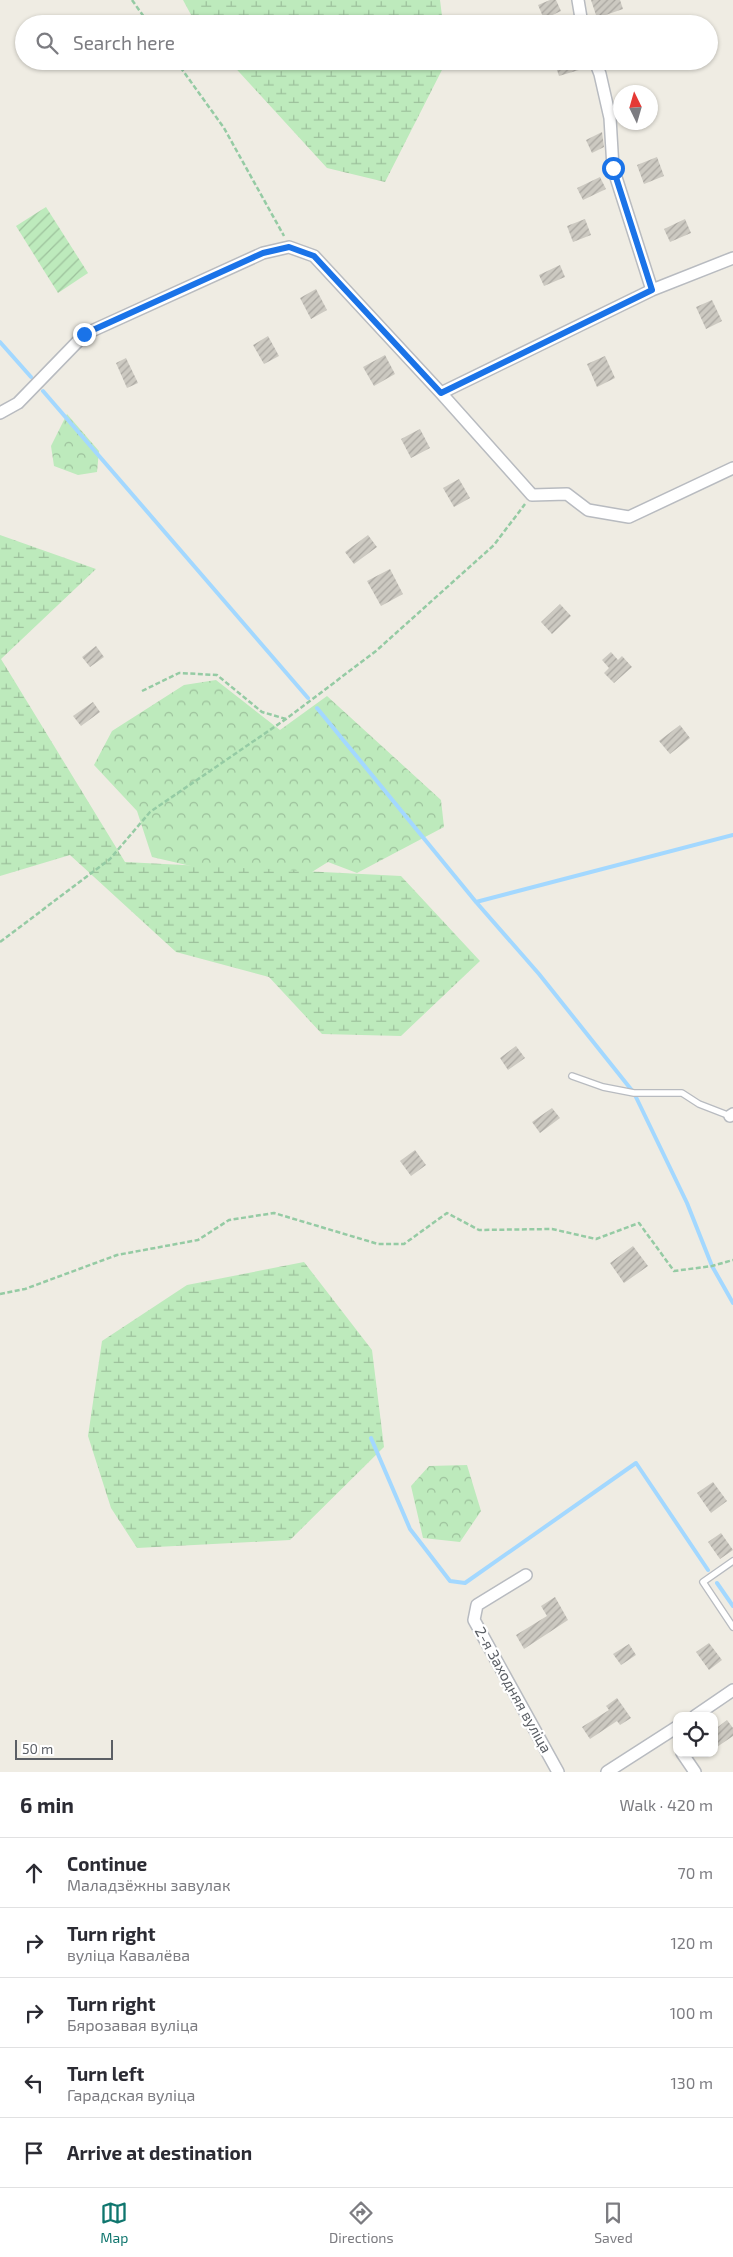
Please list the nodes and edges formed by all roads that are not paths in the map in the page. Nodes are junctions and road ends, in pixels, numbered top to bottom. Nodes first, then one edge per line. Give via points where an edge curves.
1 (578, 0) edge
2 (580, 15) edge
3 (597, 70) edge
4 (733, 258) edge
5 (652, 290) junction
6 (441, 393) junction
7 (0, 413) edge
8 (733, 468) edge
9 (572, 1076) dead end
10 (731, 1115) edge
11 (733, 1561) edge
12 (526, 1575) dead end
13 (733, 1627) edge
14 (733, 1690) edge
15 (700, 1712) edge
16 (673, 1730) edge
17 (685, 1757) edge
18 (558, 1772) edge
19 (607, 1772) edge
20 (695, 1772) edge

1 - 2 street
3 - 5 street via 610,118 613,168
4 - 5 street
5 - 6 street
6 - 7 street via 314,256 289,247 263,253 84,334 18,403
6 - 8 street via 532,495 567,494 588,510 629,517
9 - 10 lane via 634,1093 682,1093 699,1104
11 - 13 lane via 703,1582
12 - 18 street, 2-я Заходняя вуліца via 477,1605 474,1620
14 - 15 street
16 - 19 street
17 - 20 street

